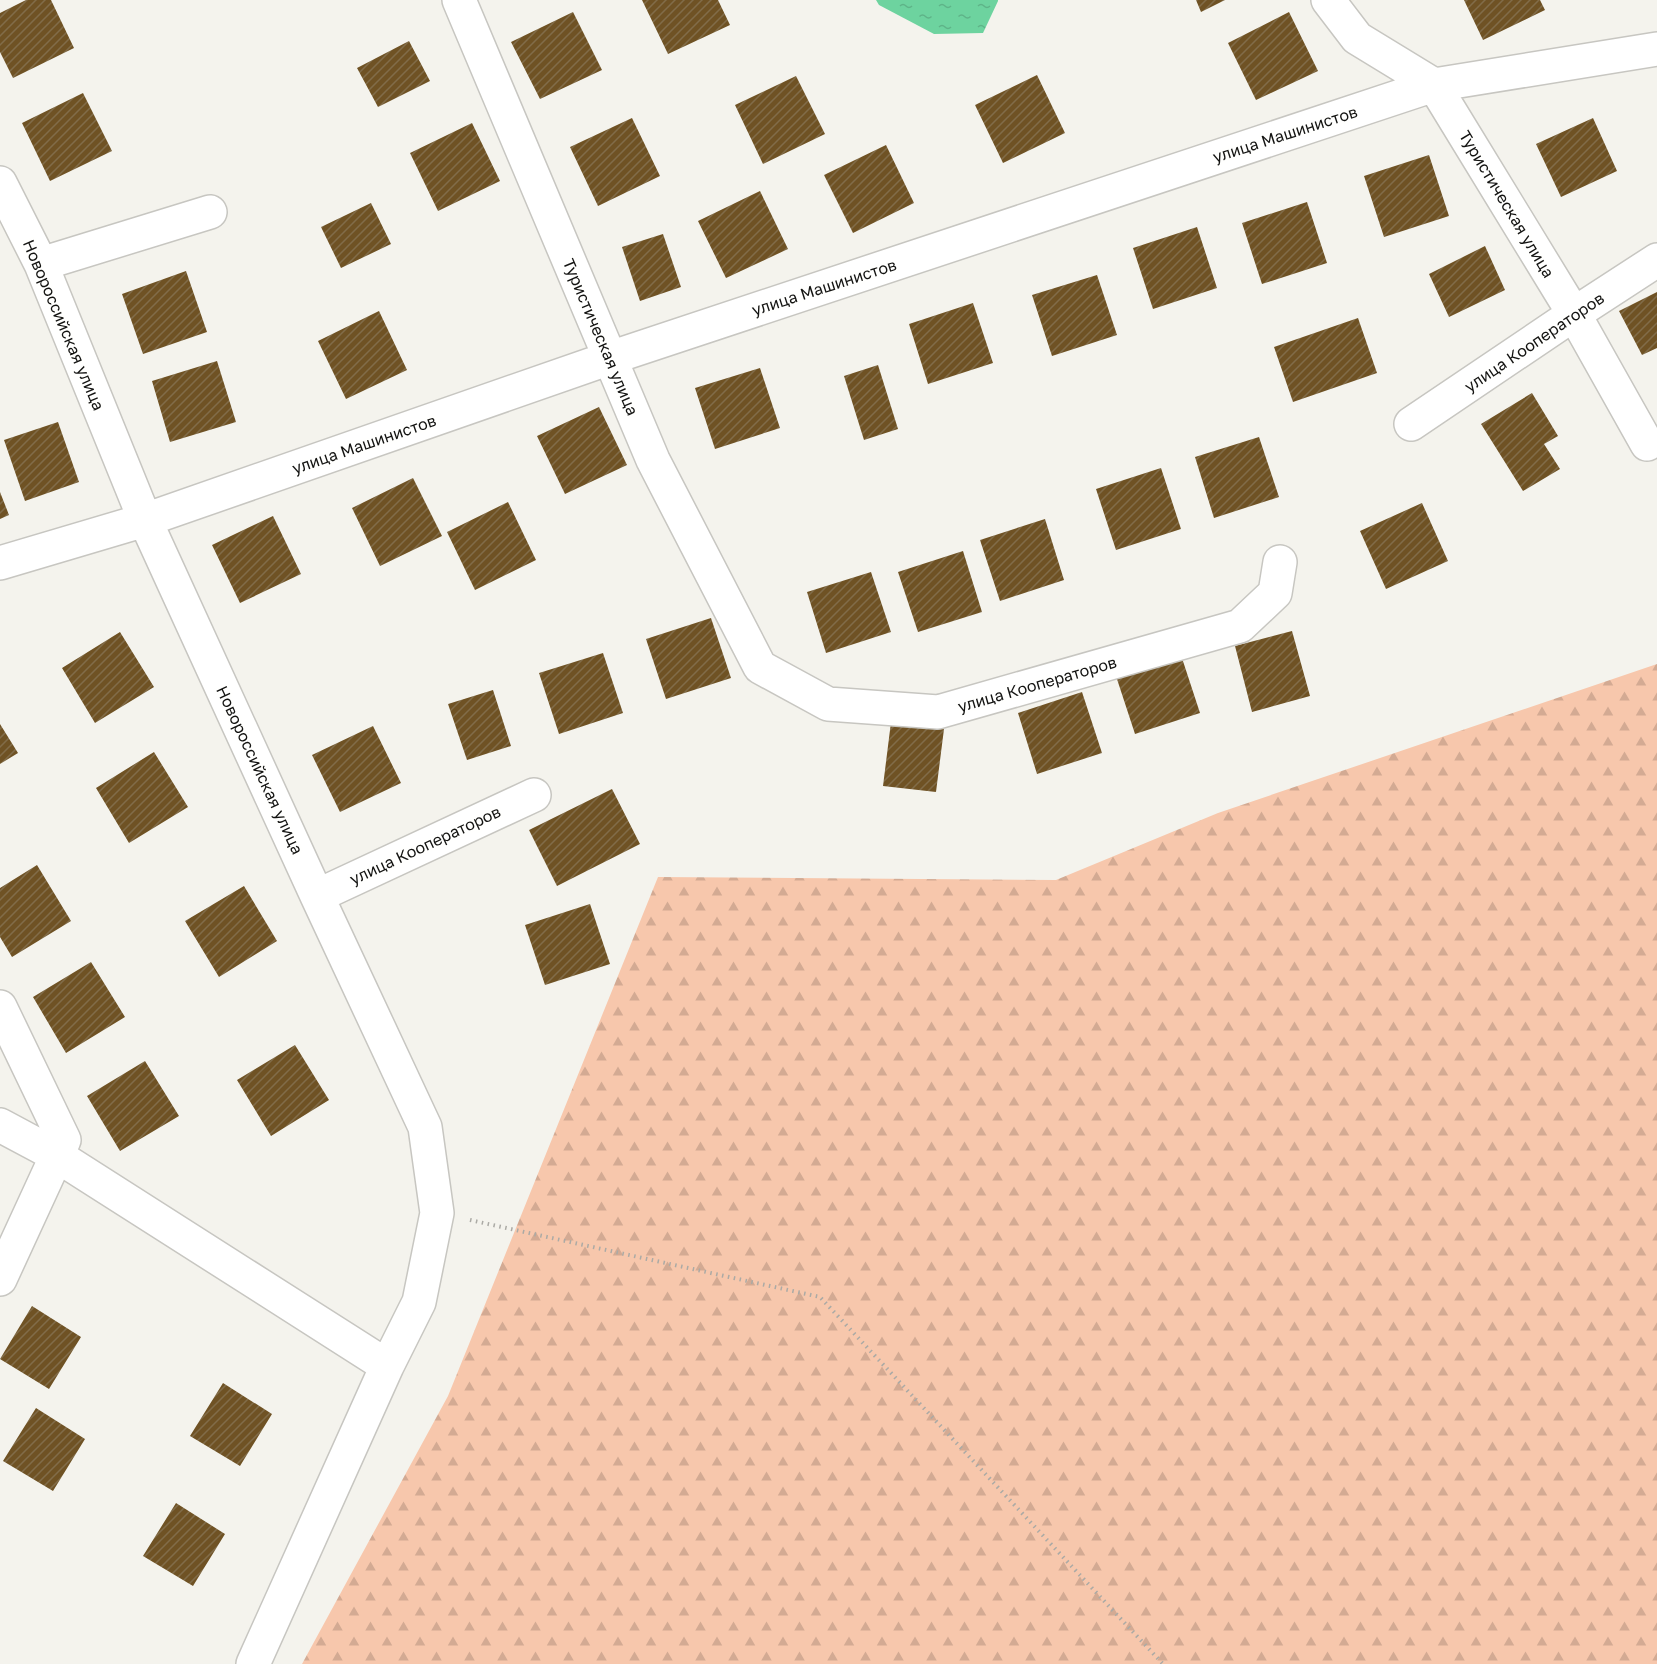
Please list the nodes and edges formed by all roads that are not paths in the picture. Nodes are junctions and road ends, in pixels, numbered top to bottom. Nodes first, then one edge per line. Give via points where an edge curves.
1 (459, 0) edge
2 (1328, 0) edge
3 (1657, 49) edge
4 (1434, 85) junction
5 (0, 183) edge
6 (210, 212) dead end
7 (1657, 260) edge
8 (41, 264) junction
9 (1574, 314) junction
10 (610, 358) junction
11 (1411, 424) dead end
12 (1647, 444) dead end
13 (145, 520) junction
14 (1280, 562) dead end
15 (0, 563) edge
16 (760, 667) joint
17 (534, 795) dead end
18 (317, 896) junction
19 (0, 1007) edge
20 (0, 1125) edge
21 (56, 1155) junction
22 (0, 1279) edge
23 (387, 1366) junction
24 (253, 1664) edge

1 - 10 street, Туристическая улица
2 - 4 street, Туристическая улица via 1357,38
3 - 4 street, улица Машинистов
4 - 9 street, Туристическая улица
4 - 10 street, улица Машинистов
5 - 8 street, Новороссийская улица
6 - 8 street
7 - 9 street, улица Кооператоров
8 - 13 street, Новороссийская улица
9 - 11 street, улица Кооператоров
9 - 12 street, Туристическая улица
10 - 13 street, улица Машинистов
10 - 16 street, Туристическая улица via 653,460
13 - 15 street, улица Машинистов
13 - 18 street, Новороссийская улица
14 - 16 street, улица Кооператоров via 1275,593 1240,626 938,712 828,704
17 - 18 street, улица Кооператоров
18 - 23 street, Новороссийская улица via 425,1127 437,1213 419,1302
19 - 21 street via 64,1140
20 - 21 street
21 - 22 street
21 - 23 street
23 - 24 street, Новороссийская улица

